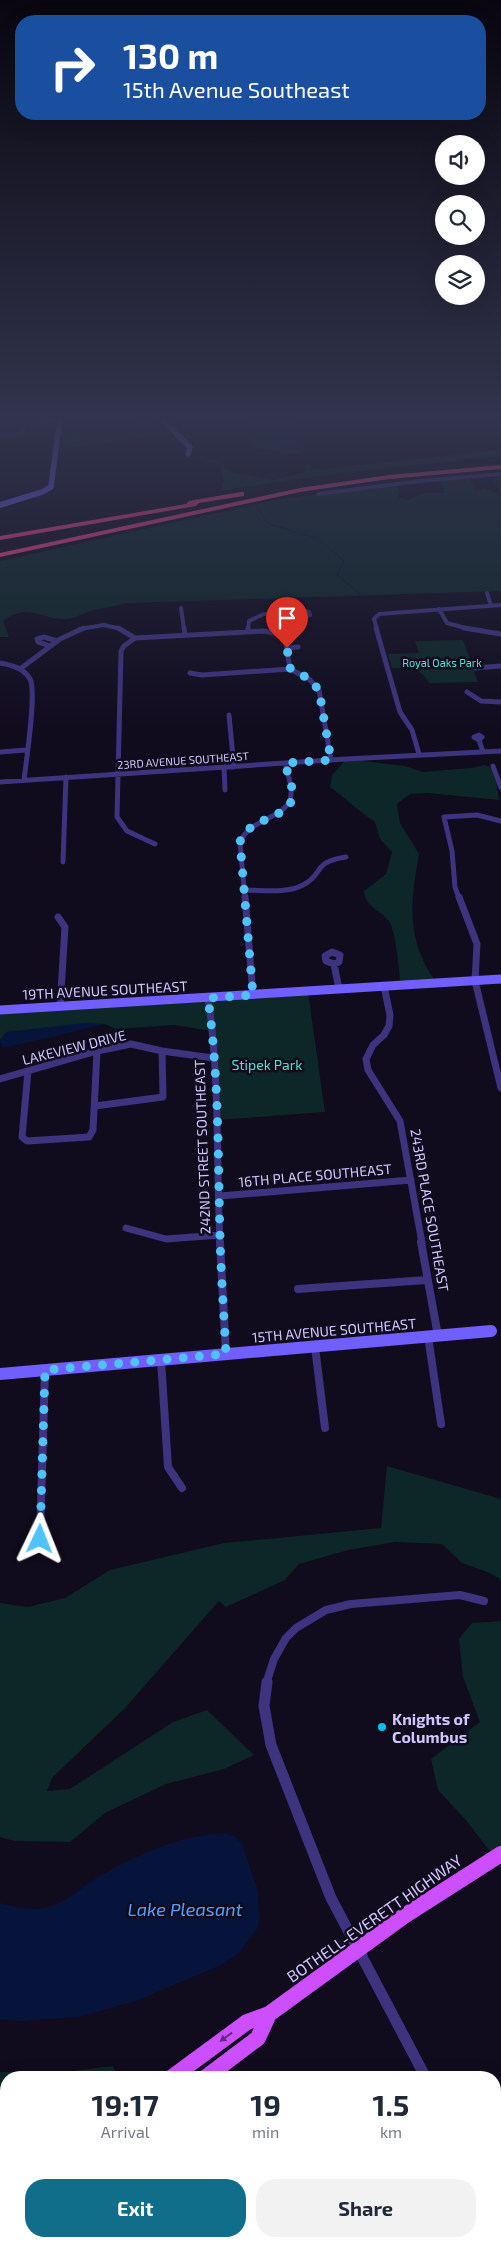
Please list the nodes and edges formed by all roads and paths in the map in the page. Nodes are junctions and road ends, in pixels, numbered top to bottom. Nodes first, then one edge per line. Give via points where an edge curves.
1 (80, 523) edge
2 (146, 523) edge
3 (0, 537) edge
4 (0, 554) edge
5 (486, 594) dead end
6 (501, 605) edge
7 (491, 606) junction
8 (181, 608) dead end
9 (440, 609) junction
10 (293, 614) dead end
11 (248, 631) junction
12 (185, 634) junction
13 (501, 634) edge
14 (135, 638) junction
15 (57, 641) junction
16 (50, 646) junction
17 (298, 647) dead end
18 (287, 648) junction
19 (0, 663) edge
20 (501, 666) edge
21 (290, 668) junction
22 (475, 668) dead end
23 (20, 669) junction
24 (190, 673) dead end
25 (467, 692) dead end
26 (501, 702) edge
27 (229, 715) dead end
28 (479, 740) dead end
29 (26, 750) junction
30 (501, 751) edge
31 (0, 752) edge
32 (483, 752) junction
33 (419, 754) junction
34 (331, 760) junction
35 (285, 763) junction
36 (234, 766) junction
37 (493, 766) dead end
38 (224, 767) junction
39 (118, 775) junction
40 (66, 777) junction
41 (24, 780) junction
42 (0, 782) edge
43 (501, 788) edge
44 (225, 790) dead end
45 (501, 820) edge
46 (155, 844) dead end
47 (346, 857) dead end
48 (63, 862) dead end
49 (245, 890) junction
50 (58, 917) dead end
51 (334, 964) dead end
52 (501, 980) edge
53 (475, 981) junction
54 (384, 986) junction
55 (339, 989) junction
56 (253, 995) junction
57 (208, 998) junction
58 (60, 1006) junction
59 (0, 1010) edge
60 (98, 1051) junction
61 (162, 1051) junction
62 (213, 1058) junction
63 (28, 1071) junction
64 (0, 1079) edge
65 (501, 1088) edge
66 (95, 1106) junction
67 (411, 1180) junction
68 (220, 1196) junction
69 (126, 1228) dead end
70 (220, 1235) junction
71 (427, 1280) junction
72 (298, 1289) dead end
73 (496, 1330) edge
74 (433, 1336) junction
75 (315, 1346) junction
76 (226, 1354) junction
77 (161, 1360) junction
78 (45, 1370) junction
79 (0, 1374) edge
80 (441, 1424) dead end
81 (325, 1428) dead end
82 (182, 1488) dead end
83 (40, 1539) dead end
84 (484, 1601) dead end
85 (501, 1854) edge
86 (357, 1950) junction
87 (269, 2014) junction
88 (180, 2071) edge
89 (214, 2071) edge
90 (422, 2071) edge

1 - 3 highway
2 - 4 highway
5 - 7 street
6 - 7 street
7 - 9 street
8 - 12 street
9 - 13 street via 447,622 480,632
9 - 33 street via 383,613 376,616 373,623 400,712 412,730
10 - 11 street via 255,616 249,621
11 - 12 street
11 - 18 street via 264,630 278,634 285,639
12 - 14 street
14 - 15 street via 119,627 100,625 79,628
14 - 39 street via 121,651
15 - 16 street
15 - 16 street via 44,637 37,639
16 - 23 street
17 - 18 street
18 - 21 street
19 - 23 street
20 - 22 street
21 - 24 street via 202,675
21 - 34 street via 309,679 319,690
23 - 29 street via 30,677 33,686
25 - 26 street via 480,701
27 - 36 street
28 - 32 street
29 - 31 street
29 - 41 street
30 - 32 street, 23RD AVENUE SOUTHEAST
32 - 33 street, 23RD AVENUE SOUTHEAST
33 - 34 street, 23RD AVENUE SOUTHEAST
34 - 35 street, 23RD AVENUE SOUTHEAST
35 - 36 street, 23RD AVENUE SOUTHEAST
35 - 49 street via 293,796 290,803 285,809 252,826 240,842
36 - 38 street, 23RD AVENUE SOUTHEAST
37 - 43 street
38 - 39 street, 23RD AVENUE SOUTHEAST
38 - 44 street
39 - 40 street, 23RD AVENUE SOUTHEAST
39 - 46 street via 118,823
40 - 41 street, 23RD AVENUE SOUTHEAST
40 - 48 street
41 - 42 street, 23RD AVENUE SOUTHEAST
45 - 53 street via 477,815 444,816 452,851 454,887 477,944
47 - 49 street via 318,865 304,885
49 - 56 street
50 - 58 street via 66,928
51 - 55 street
52 - 53 street, 19TH AVENUE SOUTHEAST
53 - 54 street, 19TH AVENUE SOUTHEAST
53 - 65 street
54 - 55 street, 19TH AVENUE SOUTHEAST
54 - 67 street, 243RD PLACE SOUTHEAST via 389,1026 366,1059 374,1082 400,1121
55 - 56 street, 19TH AVENUE SOUTHEAST
56 - 57 street, 19TH AVENUE SOUTHEAST
57 - 58 street, 19TH AVENUE SOUTHEAST
57 - 62 street, 242ND STREET SOUTHEAST
58 - 59 street, 19TH AVENUE SOUTHEAST
60 - 61 street, LAKEVIEW DRIVE via 131,1044
60 - 63 street, LAKEVIEW DRIVE
60 - 66 street
61 - 62 street, LAKEVIEW DRIVE
61 - 66 street via 163,1097
62 - 68 street, 242ND STREET SOUTHEAST
63 - 64 street, LAKEVIEW DRIVE
63 - 66 street via 22,1137 27,1141 89,1137 94,1130
67 - 68 street, 16TH PLACE SOUTHEAST
67 - 71 street, 243RD PLACE SOUTHEAST
68 - 70 street, 242ND STREET SOUTHEAST
69 - 70 street via 166,1239
70 - 76 street, 242ND STREET SOUTHEAST
71 - 72 street
71 - 74 street, 243RD PLACE SOUTHEAST
73 - 74 street, 15TH AVENUE SOUTHEAST
74 - 75 street, 15TH AVENUE SOUTHEAST
74 - 80 street, 243RD PLACE SOUTHEAST
75 - 76 street, 15TH AVENUE SOUTHEAST
75 - 81 street
76 - 77 street, 15TH AVENUE SOUTHEAST
77 - 78 street, 15TH AVENUE SOUTHEAST
77 - 82 street via 168,1467
78 - 79 street, 15TH AVENUE SOUTHEAST
78 - 83 street
84 - 86 street via 460,1595 339,1606 313,1616 296,1628 274,1659 267,1679 264,1706 271,1745 331,1898
85 - 86 main road, BOTHELL-EVERETT HIGHWAY
86 - 87 main road, BOTHELL-EVERETT HIGHWAY
86 - 90 street
87 -> 88 main road, BOTHELL-EVERETT HIGHWAY via 247,2022
87 - 89 main road, BOTHELL-EVERETT HIGHWAY via 258,2038

